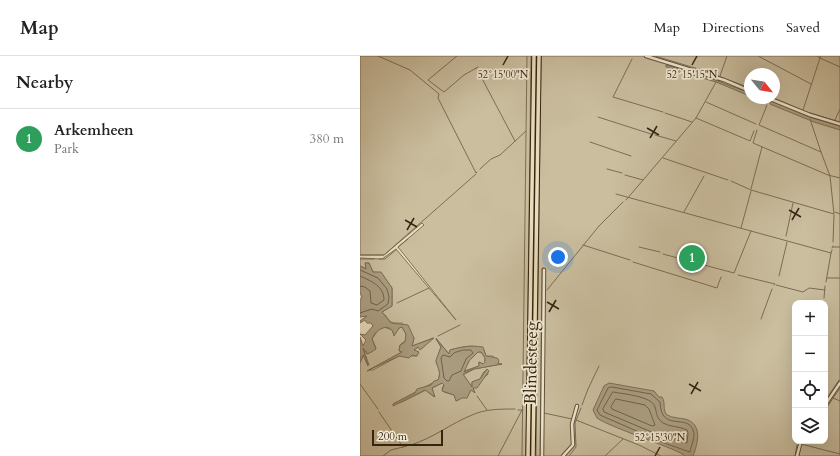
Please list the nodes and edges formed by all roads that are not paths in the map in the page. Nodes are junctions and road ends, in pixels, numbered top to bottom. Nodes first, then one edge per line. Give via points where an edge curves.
1 (534, 56) edge
2 (539, 56) edge
3 (646, 56) edge
4 (744, 88) edge
5 (780, 103) edge
6 (840, 124) edge
7 (544, 270) dead end
8 (840, 383) edge
9 (828, 401) edge
10 (577, 406) dead end
11 (800, 444) edge
12 (528, 456) edge
13 (533, 456) edge
14 (542, 456) edge
15 (563, 456) edge
16 (797, 456) edge

1 - 12 highway
2 - 13 highway
3 - 4 street
5 - 6 street
7 - 14 street, Blindesteeg
8 - 9 street
10 - 15 street via 572,424 573,445
11 - 16 street

